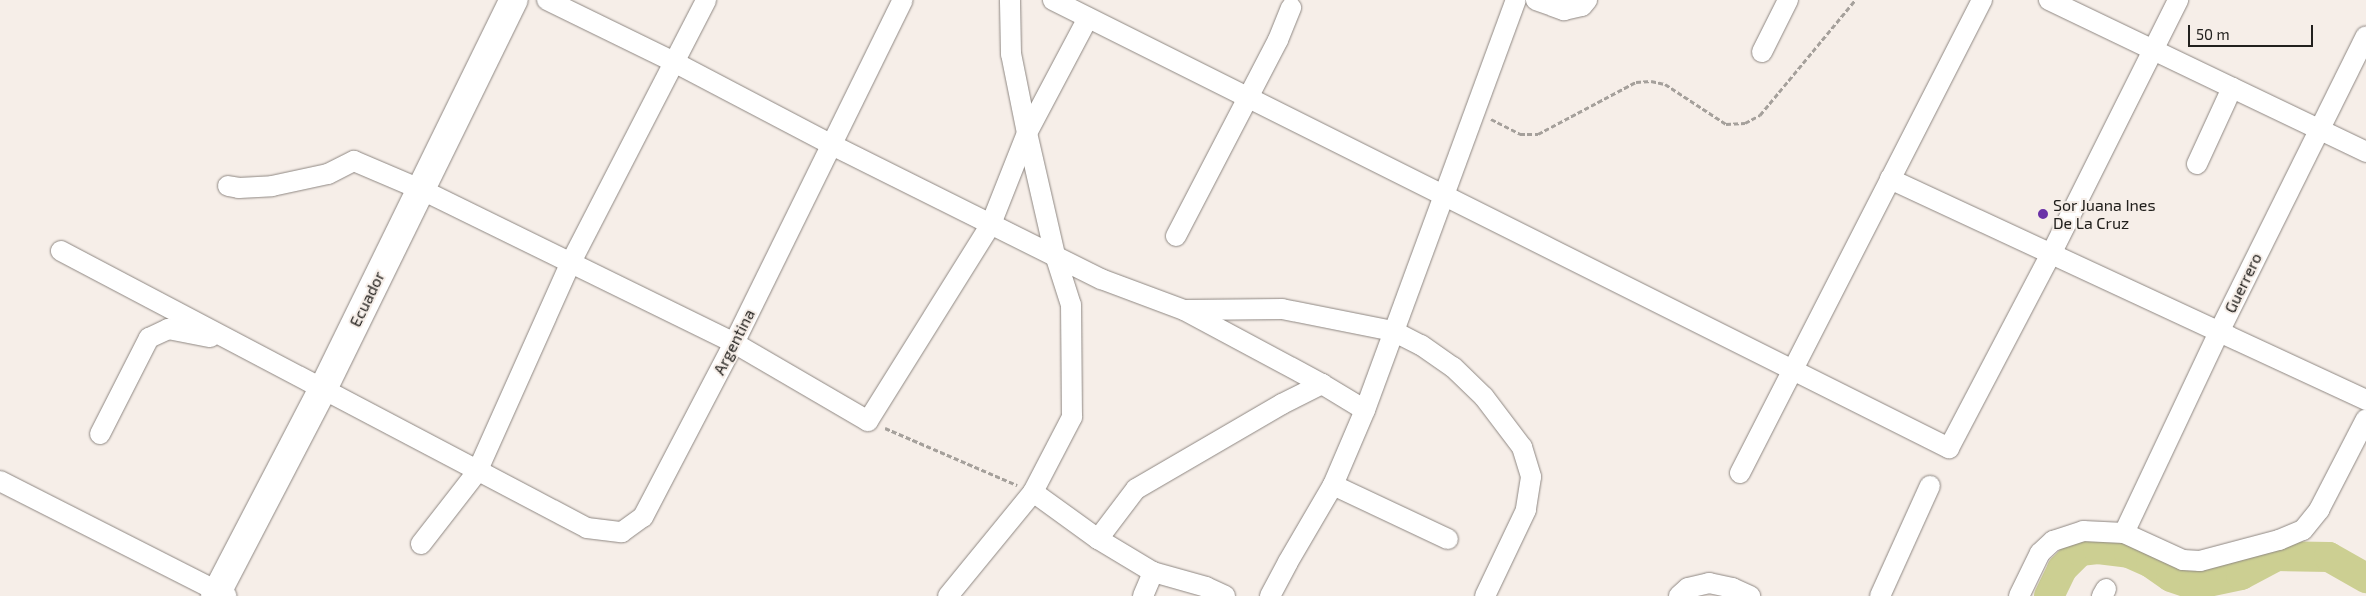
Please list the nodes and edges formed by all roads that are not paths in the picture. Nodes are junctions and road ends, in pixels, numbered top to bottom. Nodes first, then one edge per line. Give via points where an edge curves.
1 (514, 0) edge
2 (547, 0) edge
3 (706, 0) edge
4 (903, 0) edge
5 (1010, 0) edge
6 (1053, 0) edge
7 (1516, 0) edge
8 (1536, 0) edge
9 (1587, 0) edge
10 (1788, 0) edge
11 (1982, 0) edge
12 (2050, 0) edge
13 (2178, 0) edge
14 (1291, 7) dead end
15 (1088, 18) junction
16 (2366, 36) edge
17 (2152, 49) junction
18 (1762, 52) dead end
19 (674, 62) junction
20 (2232, 88) junction
21 (1247, 97) junction
22 (2319, 130) junction
23 (1027, 133) junction
24 (832, 144) junction
25 (2366, 152) edge
26 (2197, 164) dead end
27 (1890, 179) junction
28 (228, 186) dead end
29 (422, 190) junction
30 (1444, 197) junction
31 (991, 224) junction
32 (1176, 236) dead end
33 (61, 251) dead end
34 (2051, 254) junction
35 (1054, 255) junction
36 (570, 264) junction
37 (1184, 310) junction
38 (1393, 331) junction
39 (2219, 332) junction
40 (230, 341) junction
41 (734, 343) junction
42 (1792, 371) junction
43 (1322, 384) junction
44 (324, 387) junction
45 (2366, 400) edge
46 (1365, 410) junction
47 (2366, 419) edge
48 (100, 434) dead end
49 (477, 472) junction
50 (1740, 472) dead end
51 (0, 481) edge
52 (1333, 485) junction
53 (1930, 486) dead end
54 (1033, 492) junction
55 (2124, 532) junction
56 (1448, 539) dead end
57 (1098, 540) junction
58 (421, 544) dead end
59 (1153, 572) junction
60 (220, 594) edge
61 (948, 596) edge
62 (1143, 596) edge
63 (1225, 596) edge
64 (1270, 596) edge
65 (1485, 596) edge
66 (1679, 596) edge
67 (1750, 596) edge
68 (1880, 596) edge
69 (2019, 596) edge

1 - 29 street, Ecuador
2 - 19 street
3 - 19 street
4 - 24 street, Argentina
5 - 23 street via 1011,54
6 - 15 street
7 - 30 street
8 - 9 street via 1564,10 1582,6
10 - 18 street
11 - 27 street
12 - 17 street
13 - 17 street
14 - 21 street via 1278,40
15 - 21 street
15 - 23 street
16 - 22 street, Guerrero
17 - 20 street
17 - 34 street
19 - 24 street
19 - 36 street
20 - 22 street
20 - 26 street
21 - 30 street
21 - 32 street
22 - 25 street
22 - 39 street, Guerrero
23 - 31 street
23 - 35 street
24 - 31 street
24 - 41 street, Argentina
27 - 34 street
27 - 42 street
28 - 29 street via 272,186 328,174 354,161
29 - 36 street
29 - 44 street, Ecuador
30 - 38 street
30 - 42 street
31 - 35 street
31 - 41 street via 868,421
33 - 40 street
34 - 39 street
34 - 42 street via 1949,448
35 - 37 street via 1101,279
35 - 54 street via 1072,305 1072,417
36 - 41 street
36 - 49 street
37 - 38 street via 1282,309
37 - 43 street
38 - 46 street
38 - 65 street via 1453,367 1484,397 1522,447 1531,477 1526,510
39 - 45 street
39 - 55 street, Guerrero
40 - 44 street, Argentina
40 - 48 street via 168,329 149,338
41 - 49 street, Argentina via 643,517 622,532 587,528
42 - 50 street
43 - 46 street
43 - 57 street via 1136,488
44 - 49 street, Argentina
44 - 60 street, Ecuador
46 - 52 street
47 - 55 street via 2319,510 2303,530 2279,540 2200,560 2183,560
49 - 58 street
51 - 60 street
52 - 56 street
52 - 64 street
53 - 68 street
54 - 57 street
54 - 61 street
55 - 69 street via 2083,531 2053,541 2040,553
57 - 59 street
59 - 62 street
59 - 63 street via 1206,587
66 - 67 street via 1688,588 1709,583

